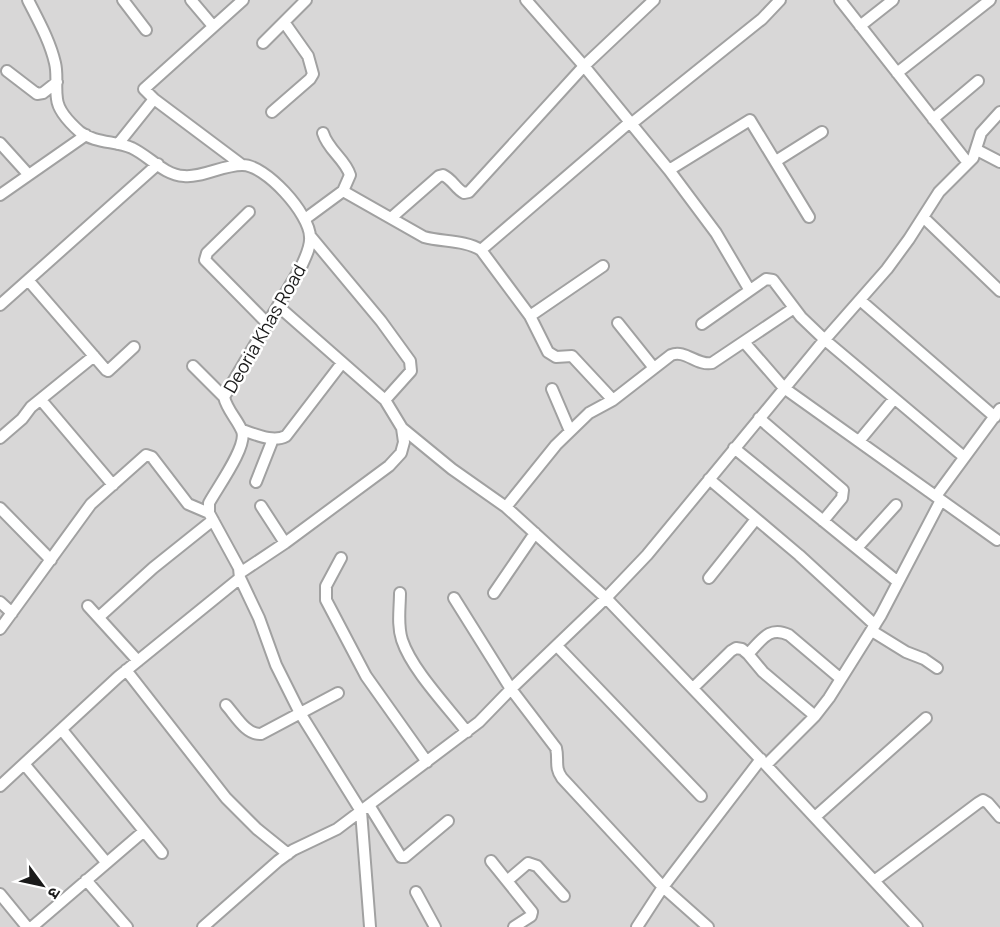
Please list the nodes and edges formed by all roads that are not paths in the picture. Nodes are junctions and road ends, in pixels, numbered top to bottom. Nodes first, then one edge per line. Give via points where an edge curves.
1 (28, 0) edge
2 (123, 0) edge
3 (190, 0) edge
4 (243, 0) edge
5 (526, 0) edge
6 (654, 0) edge
7 (780, 0) edge
8 (840, 0) edge
9 (892, 0) edge
10 (990, 0) edge
11 (302, 1) edge
12 (284, 22) junction
13 (860, 26) junction
14 (213, 27) junction
15 (146, 30) dead end
16 (263, 43) dead end
17 (584, 66) junction
18 (8, 71) dead end
19 (897, 73) junction
20 (978, 81) dead end
21 (57, 82) junction
22 (154, 99) junction
23 (272, 112) dead end
24 (1000, 112) edge
25 (933, 119) junction
26 (631, 123) junction
27 (822, 132) dead end
28 (323, 133) dead end
29 (86, 135) junction
30 (0, 143) edge
31 (118, 144) junction
32 (977, 150) junction
33 (776, 161) junction
34 (1000, 162) edge
35 (968, 163) junction
36 (158, 165) junction
37 (242, 165) junction
38 (669, 170) junction
39 (28, 174) junction
40 (343, 191) junction
41 (0, 195) edge
42 (249, 212) dead end
43 (808, 217) dead end
44 (923, 217) junction
45 (391, 218) junction
46 (305, 219) junction
47 (310, 237) junction
48 (481, 250) junction
49 (603, 266) dead end
50 (27, 280) junction
51 (749, 289) junction
52 (1000, 291) edge
53 (860, 300) junction
54 (0, 305) edge
55 (278, 306) junction
56 (794, 308) junction
57 (530, 316) junction
58 (267, 323) junction
59 (618, 323) dead end
60 (702, 324) dead end
61 (825, 340) junction
62 (744, 342) junction
63 (134, 347) dead end
64 (94, 356) junction
65 (342, 363) junction
66 (193, 366) dead end
67 (654, 368) junction
68 (784, 388) junction
69 (552, 389) dead end
70 (224, 397) junction
71 (894, 399) junction
72 (40, 400) junction
73 (385, 400) junction
74 (612, 400) junction
75 (997, 413) edge
76 (759, 418) junction
77 (402, 428) junction
78 (242, 430) junction
79 (570, 431) junction
80 (0, 438) edge
81 (273, 439) junction
82 (859, 441) junction
83 (734, 448) junction
84 (964, 458) junction
85 (709, 479) junction
86 (256, 482) dead end
87 (113, 485) junction
88 (938, 498) junction
89 (896, 505) dead end
90 (261, 506) dead end
91 (506, 507) junction
92 (0, 508) edge
93 (211, 517) junction
94 (756, 519) junction
95 (824, 521) junction
96 (535, 533) junction
97 (997, 540) dead end
98 (285, 543) junction
99 (857, 548) junction
100 (340, 558) dead end
101 (51, 560) junction
102 (240, 575) junction
103 (709, 578) dead end
104 (898, 582) junction
105 (400, 593) dead end
106 (494, 593) dead end
107 (454, 598) dead end
108 (606, 598) junction
109 (0, 602) edge
110 (88, 606) dead end
111 (12, 613) junction
112 (99, 617) junction
113 (873, 628) junction
114 (0, 629) edge
115 (557, 646) junction
116 (748, 654) junction
117 (138, 661) junction
118 (937, 668) dead end
119 (126, 670) junction
120 (841, 679) junction
121 (693, 688) junction
122 (511, 689) junction
123 (338, 693) dead end
124 (226, 705) dead end
125 (300, 713) junction
126 (815, 716) junction
127 (926, 718) dead end
128 (62, 730) junction
129 (467, 732) junction
130 (427, 762) junction
131 (764, 762) junction
132 (25, 765) junction
133 (0, 771) edge
134 (9, 779) junction
135 (0, 786) edge
136 (701, 796) dead end
137 (365, 808) junction
138 (815, 817) junction
139 (1000, 817) edge
140 (448, 820) dead end
141 (144, 831) junction
142 (162, 853) dead end
143 (288, 854) junction
144 (491, 861) dead end
145 (106, 862) junction
146 (86, 880) junction
147 (507, 881) junction
148 (874, 881) junction
149 (663, 887) junction
150 (416, 892) dead end
151 (0, 894) edge
152 (564, 896) dead end
153 (27, 927) edge
154 (32, 927) edge
155 (127, 927) edge
156 (202, 927) edge
157 (370, 927) edge
158 (435, 927) edge
159 (514, 927) edge
160 (637, 927) edge
161 (708, 927) edge
162 (917, 927) edge

1 - 21 street via 50,46
2 - 15 street
3 - 14 street
4 - 14 street
5 - 17 street
6 - 17 street
7 - 26 street via 762,19
8 - 13 street
9 - 13 street
10 - 19 street
11 - 12 street
12 - 16 street
12 - 23 street via 308,56 313,74
13 - 19 street
14 - 22 street via 145,87
17 - 26 street
17 - 45 street via 469,192 460,191 448,177 439,176
18 - 21 street via 37,94
19 - 25 street
20 - 25 street
21 - 29 street via 62,113
22 - 31 street
22 - 37 street
24 - 32 street via 981,133
25 - 35 street
26 - 38 street
26 - 48 street
27 - 33 street
28 - 40 street via 326,143 348,169 350,175
29 - 31 street
29 - 39 street
30 - 39 street
31 - 36 street
32 - 34 street
32 - 35 street
33 - 38 street via 750,120
33 - 43 street
35 - 44 street via 939,192
36 - 37 street via 184,177
36 - 50 street
37 - 46 street via 254,166 270,178
38 - 51 street via 716,233
39 - 41 street
40 - 45 street
40 - 46 street
42 - 58 street via 207,253 205,260
44 - 52 street
44 - 53 street
45 - 48 street via 424,237
46 - 47 street
47 - 55 street, Deoria Khas Road via 301,267
47 - 73 street via 410,361 411,371
48 - 57 street
49 - 57 street
50 - 54 street
50 - 64 street
51 - 56 street via 770,278
51 - 60 street
53 - 61 street
53 - 75 street
55 - 58 street, Deoria Khas Road
55 - 65 street
56 - 61 street
56 - 62 street
57 - 74 street via 552,356 572,356
58 - 70 street, Deoria Khas Road
59 - 67 street
61 - 68 street
61 - 71 street
62 - 67 street via 712,363 676,353
62 - 68 street
63 - 64 street via 108,371
64 - 72 street
65 - 73 street
65 - 81 street via 291,432
66 - 70 street
67 - 74 street
68 - 76 street
68 - 82 street
69 - 79 street
70 - 78 street, Deoria Khas Road
71 - 82 street
71 - 84 street
72 - 80 street
72 - 87 street
73 - 77 street
74 - 79 street via 589,413
75 - 84 street
76 - 83 street
76 - 95 street via 843,490 842,498
77 - 91 street
77 - 98 street via 401,453 389,466
78 - 81 street
78 - 93 street via 242,445 209,503
79 - 91 street
81 - 86 street
82 - 88 street
83 - 85 street
83 - 95 street
84 - 88 street
85 - 94 street
85 - 108 street
87 - 93 street via 149,455 188,504
87 - 101 street via 91,504
88 - 97 street
88 - 104 street
89 - 99 street
90 - 98 street
91 - 96 street
92 - 101 street
93 - 102 street
93 - 112 street
94 - 103 street
94 - 113 street
95 - 99 street
96 - 106 street
96 - 108 street
98 - 102 street
99 - 104 street
100 - 130 street via 326,586 331,610 366,676
101 - 111 street
102 - 117 street
102 - 125 street
104 - 113 street
105 - 129 street via 400,629 406,650
107 - 122 street
108 - 115 street
108 - 121 street
109 - 111 street
110 - 112 street
111 - 114 street
112 - 117 street
113 - 118 street
113 - 120 street
115 - 122 street
115 - 136 street
116 - 120 street via 769,633 781,631
116 - 121 street via 742,649 730,651
116 - 126 street via 763,672
117 - 119 street
119 - 128 street
119 - 143 street via 226,798
120 - 126 street
121 - 131 street
122 - 129 street
122 - 149 street via 556,748 556,767 562,778
123 - 125 street
124 - 125 street via 255,734
125 - 137 street
126 - 131 street
127 - 138 street
128 - 132 street
128 - 141 street
129 - 130 street
130 - 137 street
131 - 138 street
131 - 149 street
132 - 134 street
132 - 145 street
133 - 134 street
134 - 135 street
137 - 140 street via 401,857
137 - 143 street via 338,829
137 - 157 street
138 - 148 street
139 - 148 street via 983,800
141 - 142 street
141 - 145 street
143 - 156 street
144 - 147 street
145 - 146 street
146 - 154 street
146 - 155 street
147 - 152 street via 528,863 532,864
147 - 159 street via 532,914
148 - 162 street
149 - 160 street
149 - 161 street
150 - 158 street
151 - 153 street

